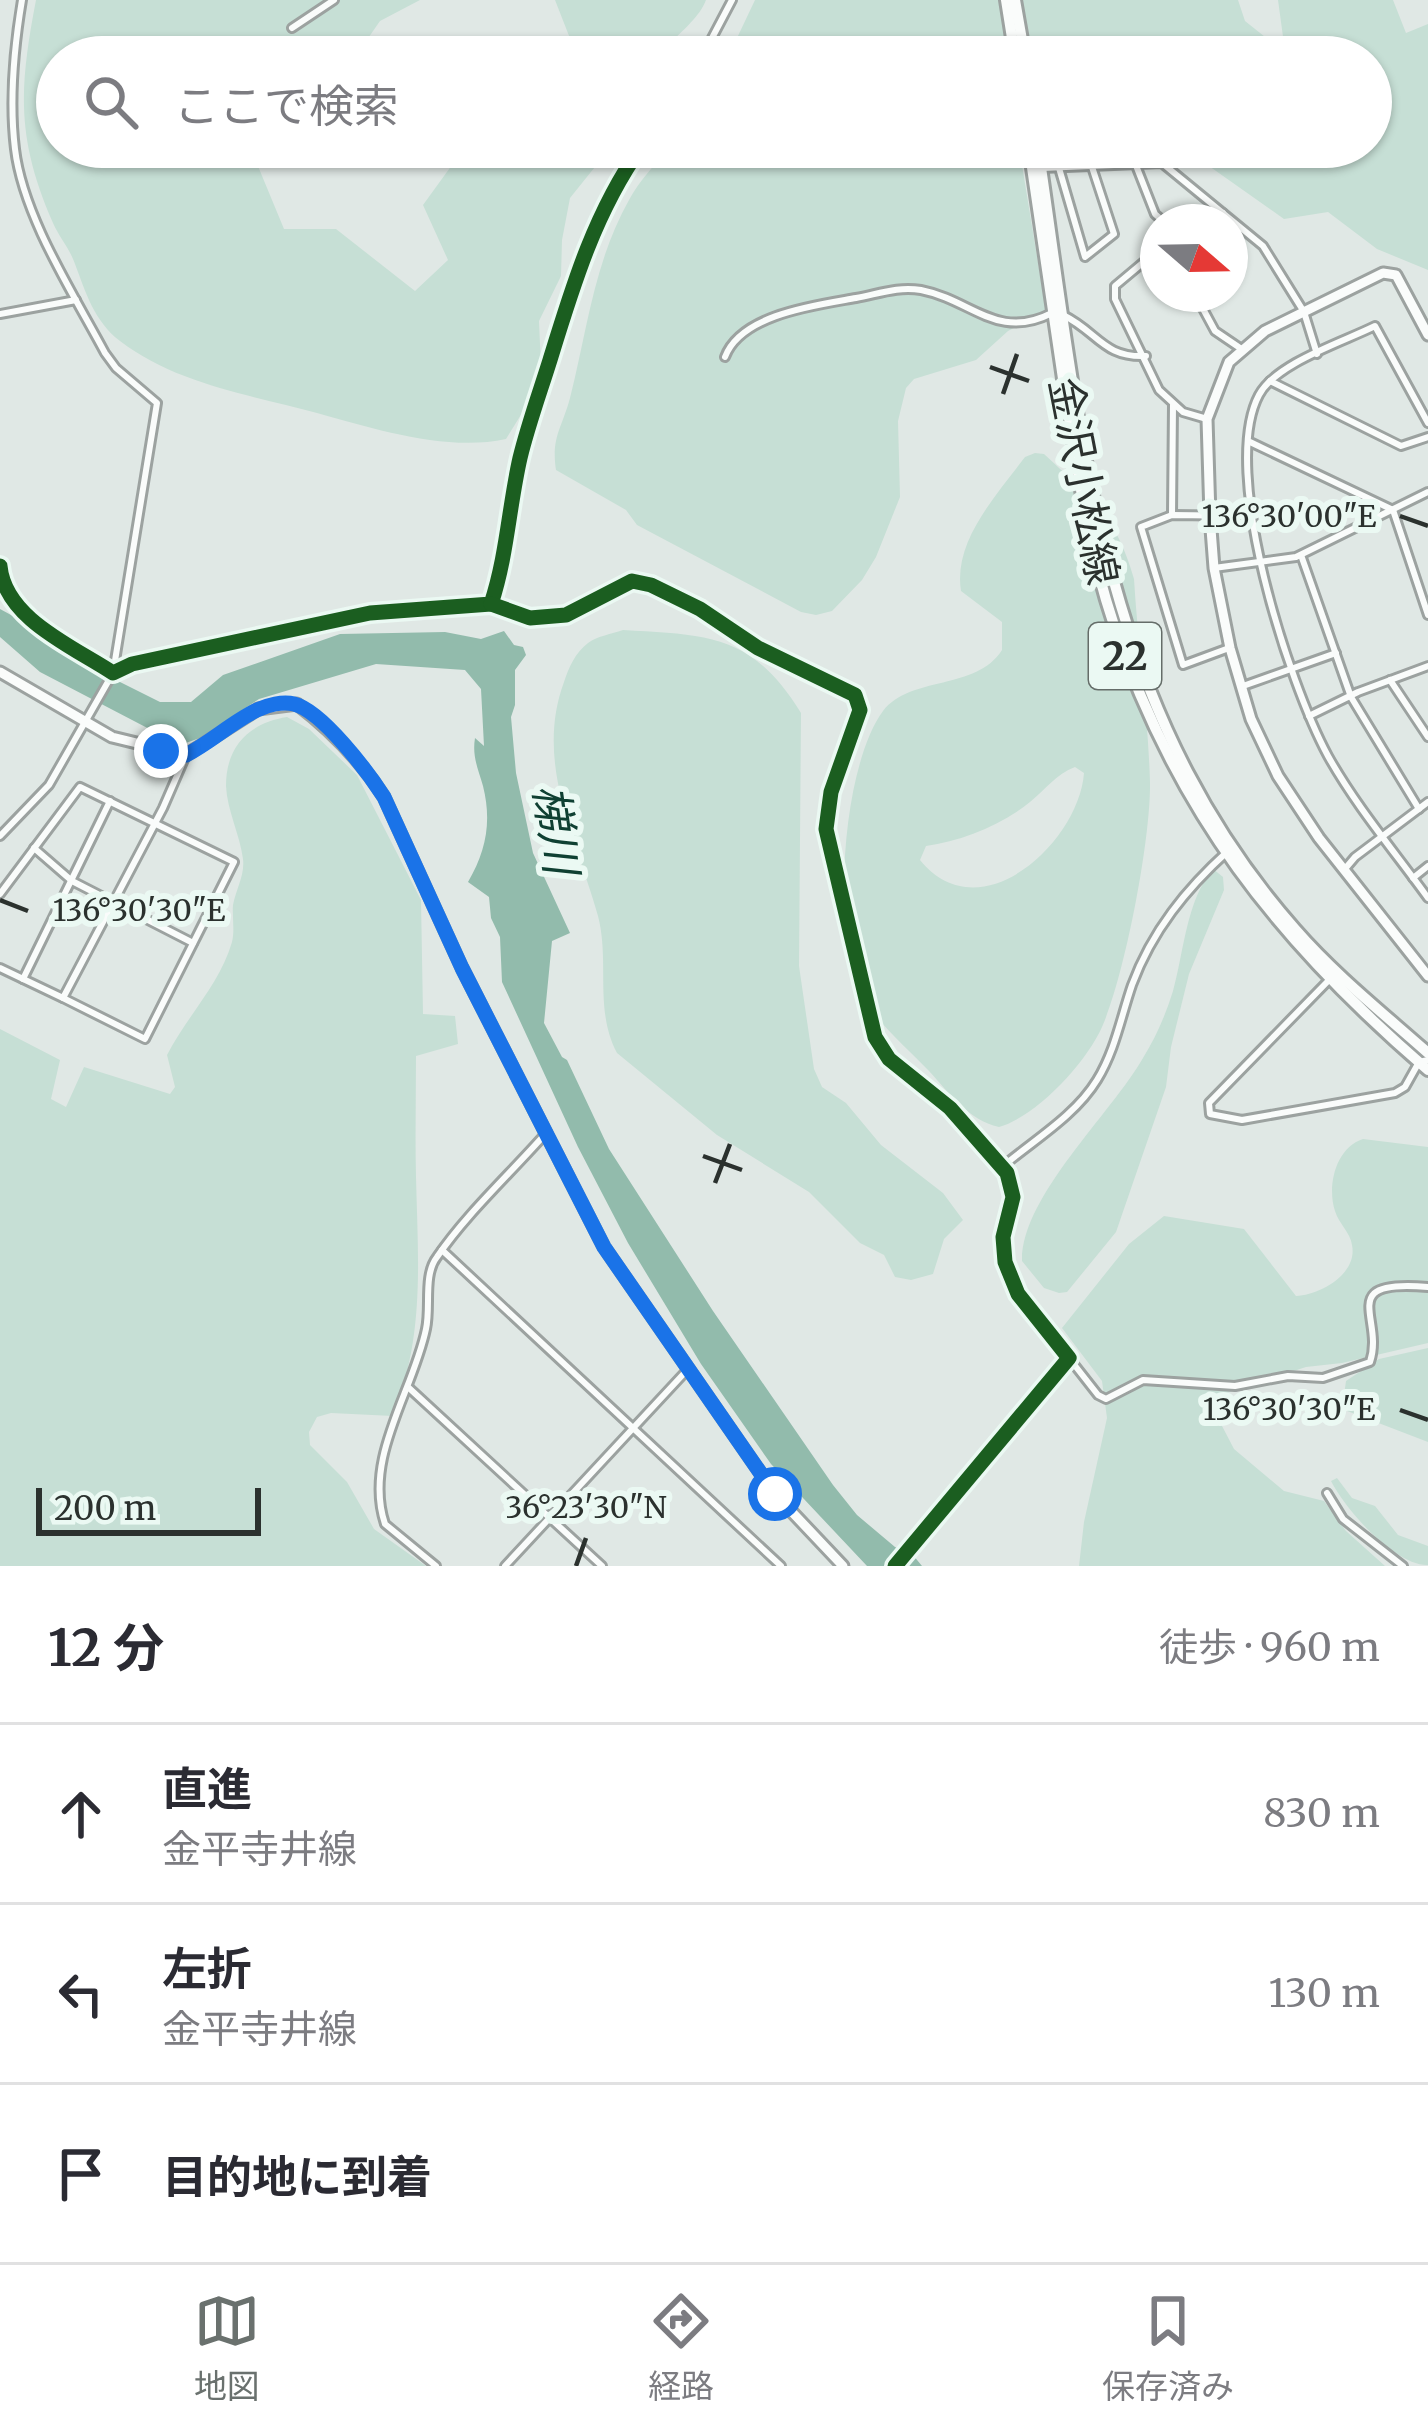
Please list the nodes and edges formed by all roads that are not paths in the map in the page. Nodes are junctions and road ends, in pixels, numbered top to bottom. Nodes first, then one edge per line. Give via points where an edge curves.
1 (22, 0) edge
2 (334, 0) edge
3 (732, 0) edge
4 (1006, 0) edge
5 (1016, 0) edge
6 (292, 28) dead end
7 (713, 36) edge
8 (1012, 36) edge
9 (1022, 36) edge
10 (626, 168) edge
11 (1033, 168) edge
12 (1047, 168) edge
13 (1059, 168) edge
14 (1092, 168) edge
15 (1137, 168) edge
16 (1168, 168) edge
17 (1042, 169) joint
18 (1152, 204) edge
19 (1212, 204) edge
20 (1248, 234) edge
21 (1140, 265) edge
22 (76, 300) junction
23 (1204, 312) edge
24 (1304, 312) junction
25 (0, 314) edge
26 (1058, 314) junction
27 (1428, 335) edge
28 (1240, 349) junction
29 (1317, 355) junction
30 (1146, 356) junction
31 (725, 357) dead end
32 (1270, 381) junction
33 (1173, 405) junction
34 (1207, 419) junction
35 (1428, 423) edge
36 (1428, 437) edge
37 (1250, 442) junction
38 (1428, 492) edge
39 (1393, 510) junction
40 (1172, 515) junction
41 (1253, 516) junction
42 (1210, 517) junction
43 (1301, 555) junction
44 (1261, 562) junction
45 (1214, 568) junction
46 (0, 572) edge
47 (491, 604) junction
48 (1428, 615) edge
49 (1230, 648) junction
50 (1336, 653) junction
51 (1428, 666) edge
52 (1290, 669) junction
53 (0, 672) edge
54 (113, 674) junction
55 (1390, 680) junction
56 (1242, 686) junction
57 (1351, 697) junction
58 (1428, 715) edge
59 (1309, 716) junction
60 (85, 717) junction
61 (1415, 717) junction
62 (1428, 736) edge
63 (186, 755) junction
64 (110, 801) junction
65 (1428, 802) edge
66 (1419, 809) junction
67 (154, 823) junction
68 (0, 836) edge
69 (1384, 839) junction
70 (34, 848) junction
71 (1229, 850) junction
72 (1428, 866) edge
73 (1344, 870) junction
74 (1413, 878) junction
75 (72, 880) junction
76 (0, 894) edge
77 (1428, 898) edge
78 (112, 903) junction
79 (193, 943) junction
80 (0, 968) edge
81 (1333, 976) junction
82 (1428, 976) edge
83 (23, 979) junction
84 (63, 998) junction
85 (1426, 1061) edge
86 (547, 1132) junction
87 (1002, 1167) junction
88 (442, 1250) junction
89 (1428, 1287) edge
90 (1069, 1358) junction
91 (689, 1368) junction
92 (409, 1388) junction
93 (636, 1428) junction
94 (1327, 1493) dead end
95 (551, 1517) junction
96 (436, 1566) edge
97 (505, 1566) edge
98 (602, 1566) edge
99 (781, 1566) edge
100 (844, 1566) edge
101 (895, 1566) edge
102 (1403, 1566) edge

1 - 22 street via 15,148 30,202
2 - 6 street
3 - 7 street
4 - 8 main road
5 - 9 main road
10 - 47 street via 572,287 520,457
11 - 26 main road, 金沢小松線 / 22
12 - 17 street
13 - 14 street via 1085,257 1114,234
15 - 18 street
16 - 19 street
17 - 26 main road, 金沢小松線 / 22
20 - 24 street
21 - 30 street via 1115,286 1115,299
22 - 25 street
22 - 54 street via 116,368 157,403
23 - 28 street via 1214,331
24 - 27 main road via 1390,273
24 - 28 main road
24 - 29 street
26 - 30 street via 1113,353
26 - 31 street via 1011,325 925,291 896,288 794,308 746,333
26 - 71 main road, 金沢小松線 / 22 via 1129,640
28 - 34 main road
29 - 32 street
29 - 35 street via 1376,326
30 - 33 street
32 - 36 street via 1401,446
32 - 37 street via 1258,396
33 - 34 street
33 - 40 street
34 - 42 main road
37 - 39 street
37 - 41 street
38 - 39 street
39 - 43 street
39 - 48 street
40 - 42 street
40 - 49 street via 1141,527 1183,665
41 - 42 street
41 - 44 street
42 - 45 main road
43 - 44 street
43 - 50 street
44 - 45 street
44 - 52 street
45 - 49 main road
46 - 54 street via 19,610
47 - 54 street via 370,613
47 - 87 street via 530,618 566,615 632,581 651,585 855,695 860,710 830,792 826,829 875,1037
49 - 56 main road
50 - 52 street
50 - 57 street
51 - 55 street
52 - 56 street
52 - 59 street
53 - 60 main road
54 - 60 street
55 - 57 street
55 - 61 street
56 - 73 main road via 1278,776
57 - 59 street
57 - 66 street
58 - 61 street
59 - 69 street
60 - 63 main road via 112,736
60 - 68 street via 49,785
61 - 62 street
63 - 67 street
63 - 86 main road via 258,709 297,704 367,771
64 - 67 street
64 - 70 street via 80,787
64 - 75 street
65 - 66 street
66 - 69 street
67 - 78 street
67 - 79 street via 234,862
69 - 73 street
69 - 74 street
70 - 75 street
70 - 76 street
71 - 81 main road, 金沢小松線 / 22
71 - 87 street via 1152,939 1094,1085
72 - 74 street
73 - 82 main road
74 - 77 street
75 - 78 street
75 - 83 street
78 - 79 street
78 - 84 street
79 - 84 street via 145,1040
80 - 83 street
81 - 85 main road, 金沢小松線 / 22
81 - 85 street via 1209,1103 1210,1114 1242,1120 1395,1093
83 - 84 street
86 - 88 street
86 - 91 main road via 604,1247
87 - 90 street via 1013,1197 1005,1262 1018,1294
88 - 92 street via 430,1269 430,1312
88 - 93 street
89 - 90 street via 1372,1296 1370,1362 1323,1378 1225,1386 1143,1379 1106,1400
90 - 101 street
91 - 93 street
91 - 100 main road via 775,1494
92 - 95 street
92 - 96 street via 383,1458 379,1508 385,1524
93 - 95 street
93 - 99 street
94 - 102 street via 1343,1519
95 - 97 street
95 - 98 street

